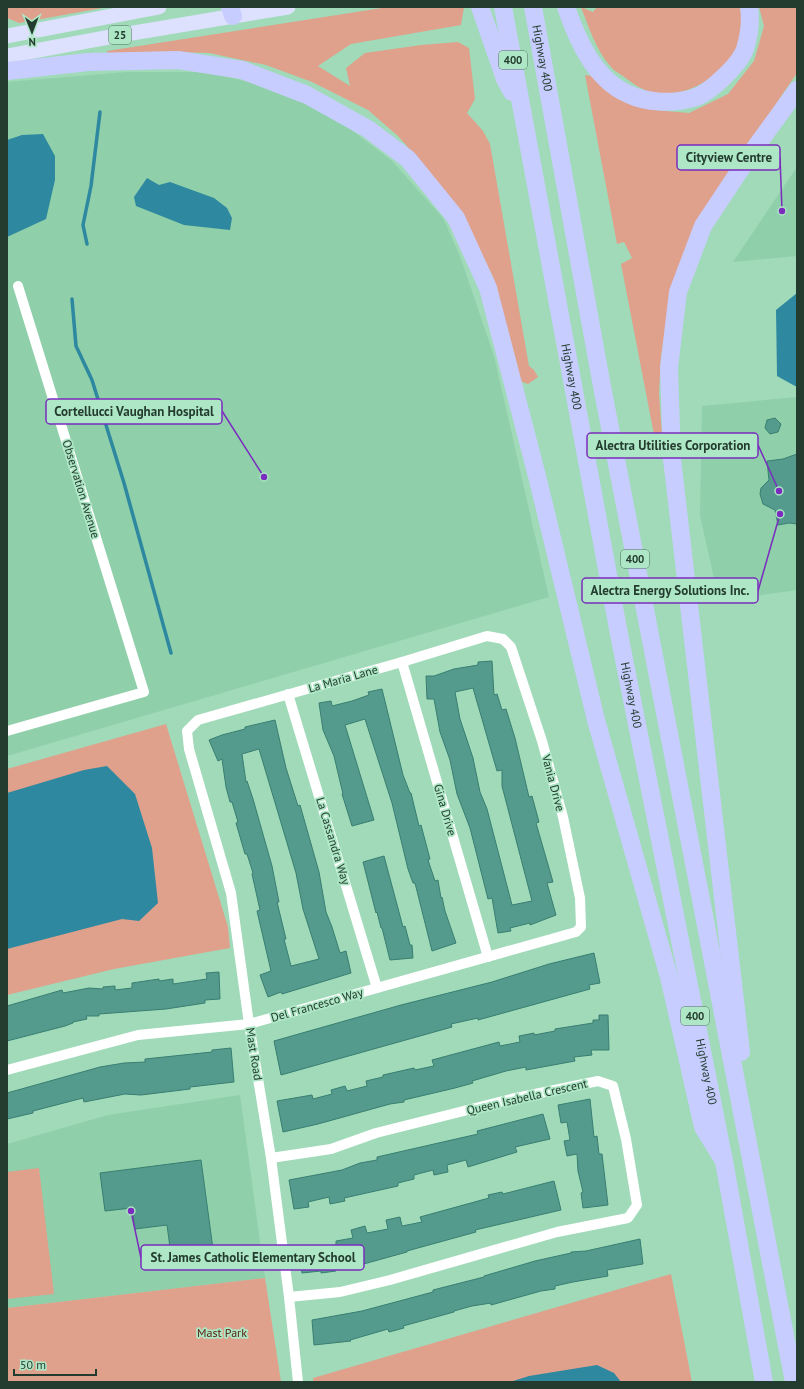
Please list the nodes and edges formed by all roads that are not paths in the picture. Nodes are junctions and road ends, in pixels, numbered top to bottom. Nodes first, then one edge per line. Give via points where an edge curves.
1 (159, 7) edge
2 (288, 7) edge
3 (480, 7) edge
4 (503, 7) edge
5 (533, 7) edge
6 (566, 7) edge
7 (749, 7) edge
8 (231, 12) edge
9 (7, 36) edge
10 (7, 56) edge
11 (7, 71) edge
12 (797, 90) edge
13 (522, 113) junction
14 (18, 286) dead end
15 (503, 640) joint
16 (402, 662) junction
17 (288, 694) junction
18 (7, 731) edge
19 (187, 731) joint
20 (576, 932) joint
21 (488, 957) junction
22 (377, 988) junction
23 (249, 1024) junction
24 (7, 1070) edge
25 (742, 1111) junction
26 (271, 1158) junction
27 (724, 1161) junction
28 (289, 1297) junction
29 (298, 1382) edge
30 (764, 1382) edge
31 (794, 1382) edge

1 - 9 main road, 25
2 - 8 main road, 25
3 - 13 highway via 505,79
4 - 13 highway, Highway 400 / 400
5 - 25 highway, Highway 400 / 400 via 599,373
6 - 7 highway via 573,29 588,56 608,80 628,94 659,102 694,98 722,80 745,50 750,18
8 - 10 main road, 25
11 - 27 highway via 88,62 178,60 242,70 307,95 368,129 408,159 456,218 488,288 596,720 669,977 703,1127
12 - 25 highway via 703,226 678,292 670,368 672,459 744,1075
13 - 27 highway, Highway 400 / 400 via 619,634
14 - 18 street, Observation Avenue via 144,692
15 - 16 street, La Maria Lane via 487,636
15 - 20 street, Vania Drive via 511,647 516,659 563,818 580,898 581,927
16 - 17 street, La Maria Lane
16 - 21 street, Gina Drive
17 - 19 street, La Maria Lane via 198,720
17 - 22 street, La Cassandra Way
19 - 23 street, Mast Road via 189,749 231,893
20 - 21 street, Del Francesco Way
21 - 22 street, Del Francesco Way
22 - 23 street, Del Francesco Way
23 - 24 street, Del Francesco Way via 138,1035
23 - 26 street, Mast Road
25 - 31 highway, Highway 400 / 400
26 - 28 street, Mast Road
26 - 28 street, Queen Isabella Crescent via 331,1149 376,1133 511,1099 598,1081 613,1086 626,1139 637,1205 628,1218 557,1232 340,1292
27 - 30 highway, Highway 400 / 400
28 - 29 street, Mast Road

